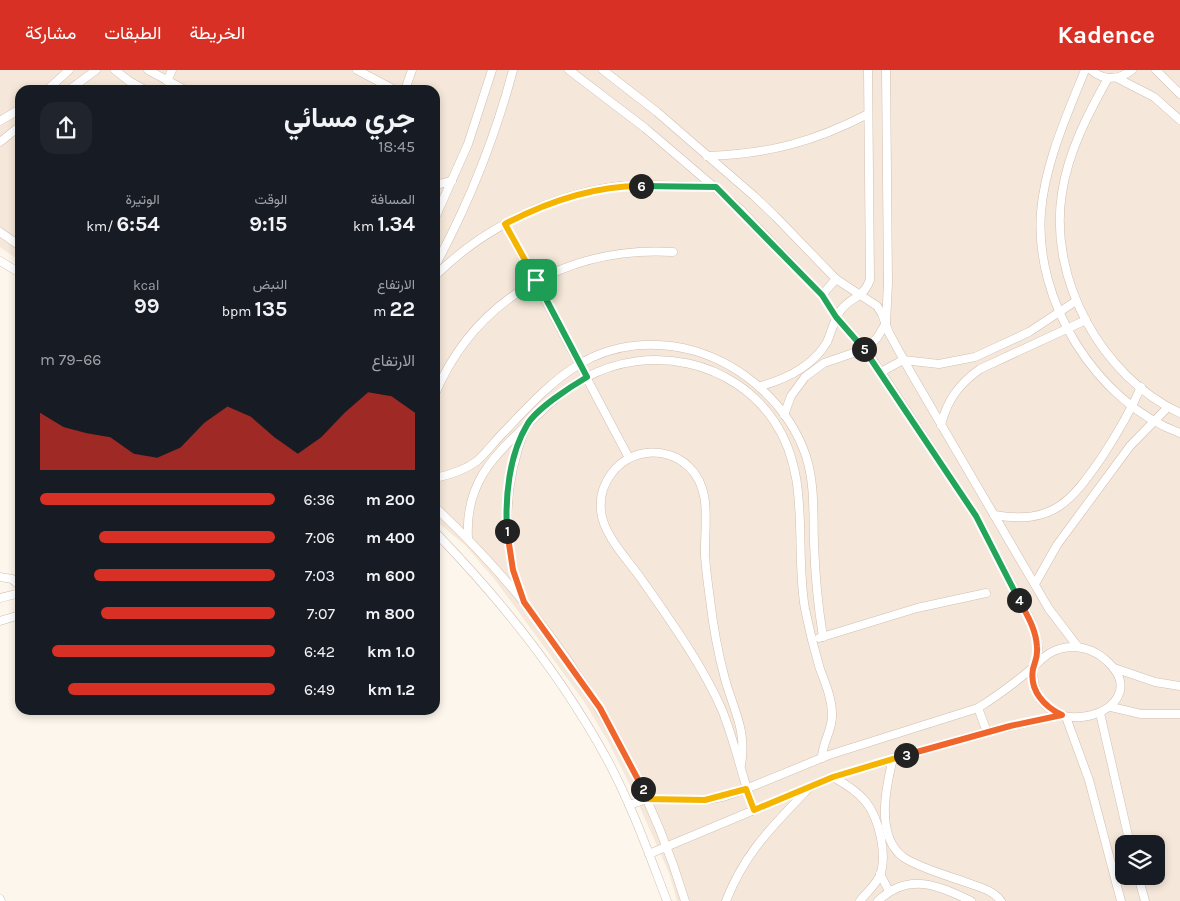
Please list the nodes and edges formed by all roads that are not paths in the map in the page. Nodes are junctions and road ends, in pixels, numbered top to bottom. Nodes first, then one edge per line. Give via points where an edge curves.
1 (69, 70) edge
2 (96, 70) edge
3 (115, 70) edge
4 (148, 70) edge
5 (172, 70) edge
6 (356, 70) edge
7 (412, 70) edge
8 (492, 70) edge
9 (513, 70) edge
10 (569, 70) edge
11 (603, 70) edge
12 (868, 70) edge
13 (886, 70) edge
14 (1085, 70) edge
15 (1091, 70) edge
16 (1132, 70) edge
17 (1156, 70) edge
18 (1108, 78) junction
19 (1117, 78) junction
20 (167, 81) junction
21 (52, 85) edge
22 (76, 85) edge
23 (136, 85) edge
24 (175, 85) edge
25 (385, 85) edge
26 (407, 85) edge
27 (1180, 94) edge
28 (15, 112) edge
29 (868, 114) junction
30 (1180, 120) edge
31 (0, 121) edge
32 (15, 130) edge
33 (0, 142) edge
34 (707, 156) junction
35 (452, 181) junction
36 (440, 184) edge
37 (716, 187) junction
38 (440, 207) edge
39 (505, 224) junction
40 (0, 232) edge
41 (15, 242) edge
42 (673, 252) dead end
43 (440, 257) edge
44 (0, 261) edge
45 (15, 270) edge
46 (440, 271) edge
47 (836, 279) junction
48 (536, 280) junction
49 (822, 295) junction
50 (861, 295) junction
51 (1076, 301) junction
52 (1060, 312) junction
53 (836, 317) junction
54 (1086, 320) junction
55 (886, 323) junction
56 (1068, 328) junction
57 (865, 349) junction
58 (903, 360) junction
59 (579, 364) junction
60 (881, 372) junction
61 (587, 377) junction
62 (440, 385) edge
63 (761, 386) junction
64 (1141, 387) junction
65 (1132, 406) junction
66 (1168, 407) junction
67 (1180, 413) edge
68 (784, 415) junction
69 (1152, 421) junction
70 (527, 424) junction
71 (941, 425) junction
72 (1180, 433) edge
73 (629, 458) junction
74 (440, 476) edge
75 (440, 512) edge
76 (994, 515) junction
77 (440, 537) edge
78 (468, 538) junction
79 (0, 577) edge
80 (15, 582) edge
81 (1035, 584) junction
82 (986, 593) dead end
83 (15, 594) edge
84 (0, 598) edge
85 (524, 602) junction
86 (15, 616) edge
87 (0, 621) edge
88 (823, 637) junction
89 (812, 640) junction
90 (1078, 647) junction
91 (1035, 665) junction
92 (1114, 668) junction
93 (1180, 686) edge
94 (1111, 707) junction
95 (978, 708) junction
96 (1100, 713) junction
97 (1180, 714) edge
98 (1064, 716) junction
99 (987, 732) junction
100 (822, 758) junction
101 (893, 758) junction
102 (741, 765) junction
103 (833, 777) junction
104 (811, 786) junction
105 (746, 789) junction
106 (647, 799) junction
107 (629, 805) junction
108 (754, 810) junction
109 (1128, 835) edge
110 (668, 848) junction
111 (649, 854) junction
112 (880, 874) junction
113 (1140, 885) edge
114 (889, 891) junction
115 (667, 901) edge
116 (685, 901) edge
117 (726, 901) edge
118 (860, 901) edge
119 (878, 901) edge
120 (972, 901) edge
121 (1001, 901) edge
122 (1121, 901) edge
123 (1144, 901) edge

1 - 21 street
2 - 22 street
3 - 23 street
4 - 20 street
5 - 20 street
6 - 25 street
7 - 26 street
8 - 35 street via 468,144
9 - 43 street via 486,154
10 - 37 street
11 - 34 street
12 - 29 street
13 - 55 street
14 - 52 street via 1051,161 1041,212 1044,264
15 - 18 street
16 - 19 street
17 - 27 street
18 - 19 street
18 - 51 street via 1078,136 1061,194 1062,249
19 - 30 street via 1154,97
20 - 24 street
28 - 31 street
29 - 34 street via 791,146 741,155
29 - 50 street via 871,272
32 - 33 street
34 - 47 street via 775,216
35 - 36 street
35 - 38 street
37 - 39 street via 620,186 573,196 530,211
37 - 49 street
39 - 46 street via 487,234
39 - 48 street
40 - 41 street
42 - 48 street via 638,251 603,256
44 - 45 street
47 - 49 street
47 - 50 street
48 - 59 street
48 - 62 street via 506,300 479,325 457,354
49 - 53 street
50 - 53 street via 847,303
50 - 55 street via 877,306
51 - 52 street
51 - 54 street
52 - 56 street
52 - 58 street via 1029,332 975,357 939,364
53 - 57 street
53 - 63 street via 827,342 808,363 781,380
54 - 56 street
54 - 64 street via 1111,356
55 - 57 street via 878,338
55 - 58 street
56 - 65 street via 1095,371
56 - 71 street via 968,377 950,399
57 - 60 street
57 - 68 street via 831,360 811,372 795,389
58 - 60 street
58 - 71 street
59 - 61 street
59 - 63 street via 616,349 638,344 664,344 720,360
59 - 74 street via 531,405 476,461
60 - 91 street via 976,516 1031,621 1038,648
61 - 70 street via 551,401
61 - 73 street
61 - 89 street via 631,362 658,359 685,362 728,379 764,408 784,438 796,473 801,573
63 - 68 street
64 - 65 street
64 - 66 street
65 - 69 street
65 - 76 street via 1079,490 1065,503 1031,517
66 - 67 street
66 - 69 street
68 - 88 street via 802,448 810,474
69 - 72 street
69 - 81 street via 1071,526
70 - 78 street via 480,476 469,507
70 - 85 street via 512,471 507,521 513,570
71 - 76 street
73 - 102 street via 612,472 604,486 600,502 603,523 704,675 728,724
73 - 102 street via 655,453 672,456 693,472 702,487 710,606 726,680 742,731
75 - 78 street
76 - 81 street
77 - 107 street via 491,593 562,687 601,749
78 - 85 street
79 - 80 street
81 - 90 street via 1055,618
82 - 88 street via 908,611
83 - 84 street
85 - 106 street via 600,708
86 - 87 street
88 - 89 street
89 - 100 street via 832,704 832,725
90 - 91 street via 1056,650
90 - 92 street via 1098,654
91 - 95 street
91 - 98 street via 1033,680 1036,692 1042,702
92 - 93 street via 1155,682
92 - 94 street via 1120,688
94 - 96 street
94 - 97 street via 1141,714
95 - 99 street
95 - 100 street
96 - 98 street via 1078,718
96 - 109 street
98 - 99 street
98 - 122 street via 1089,780
99 - 101 street
100 - 105 street
101 - 103 street
101 - 121 street via 888,778 886,817 889,838 898,852 917,864 990,891
102 - 105 street
103 - 104 street
103 - 112 street via 866,801 876,819 882,845
104 - 108 street
104 - 117 street via 750,854 740,868
105 - 106 street via 705,800
105 - 108 street
106 - 107 street
106 - 110 street
107 - 111 street
108 - 110 street
110 - 111 street
110 - 116 street
111 - 115 street
112 - 114 street
112 - 118 street
113 - 123 street
114 - 119 street
114 - 120 street via 903,885 925,884 944,888

